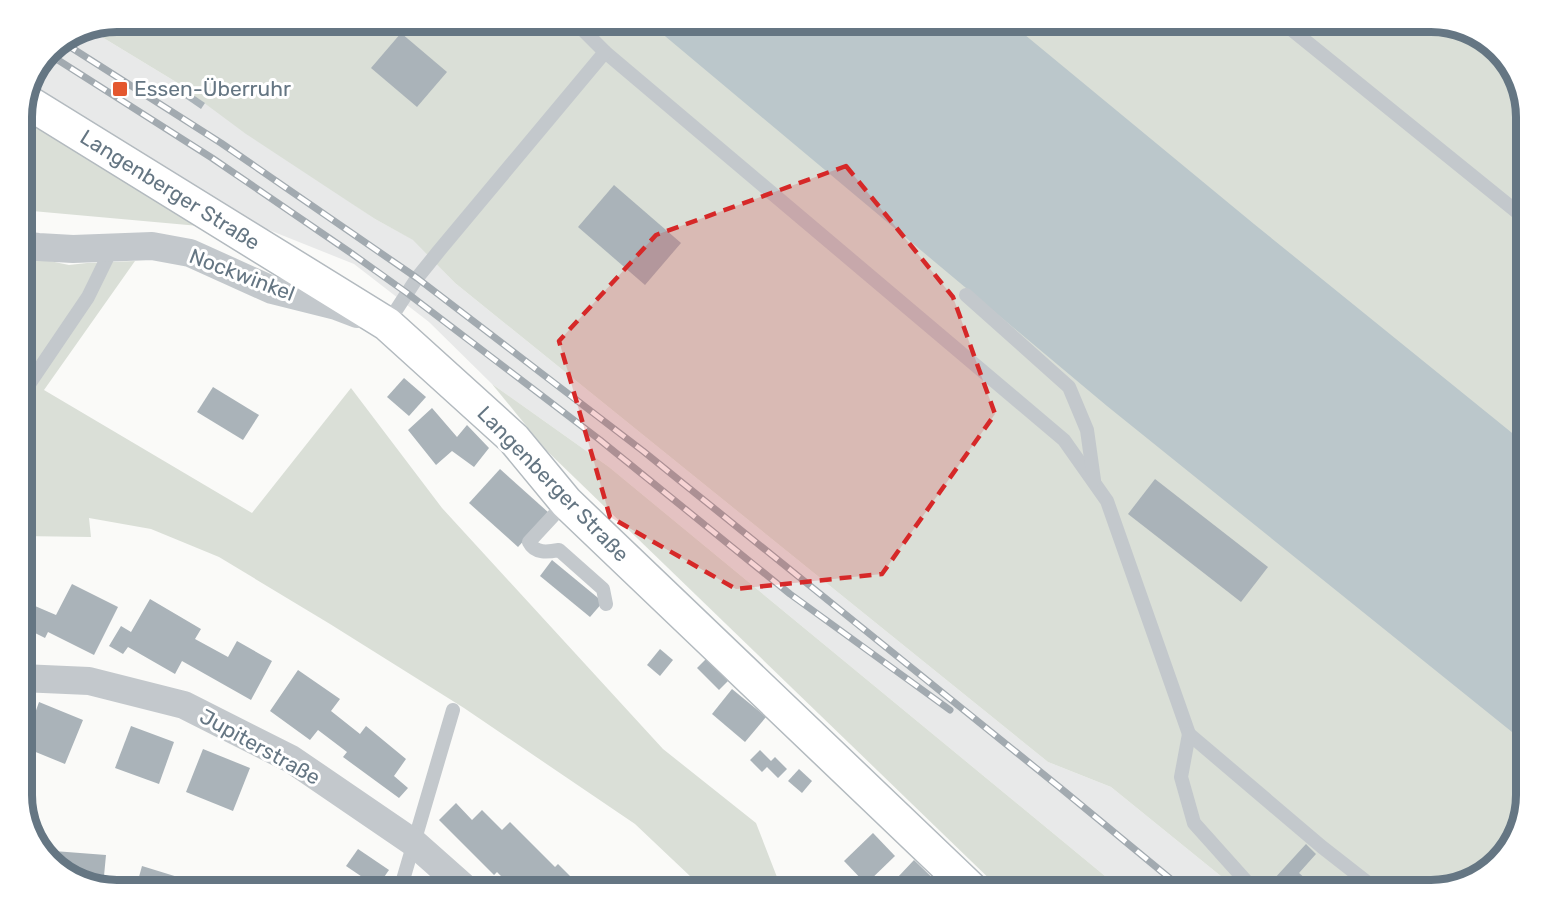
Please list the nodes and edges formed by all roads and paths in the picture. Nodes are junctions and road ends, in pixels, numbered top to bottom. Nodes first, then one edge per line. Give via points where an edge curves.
1 (584, 31) edge
2 (1293, 31) edge
3 (605, 52) junction
4 (33, 105) edge
5 (1516, 211) edge
6 (32, 246) edge
7 (112, 248) junction
8 (966, 295) dead end
9 (387, 324) junction
10 (32, 380) edge
11 (1094, 482) junction
12 (566, 502) junction
13 (606, 604) dead end
14 (32, 678) edge
15 (453, 710) dead end
16 (1189, 734) junction
17 (414, 843) junction
18 (403, 880) edge
19 (456, 880) edge
20 (962, 880) edge
21 (1245, 880) edge
22 (1364, 880) edge

1 - 3 lane
2 - 5 lane
3 - 9 lane via 417,278
3 - 11 lane via 1064,440
4 - 9 main road, Langenberger Straße
6 - 7 street, Nockwinkel
7 - 9 street, Nockwinkel via 152,246 190,254 272,290
7 - 10 lane via 88,297
8 - 11 lane via 1069,387 1087,430
9 - 12 main road, Langenberger Straße via 514,439
11 - 16 lane via 1107,501
12 - 13 lane via 529,542 540,551 559,550 603,589
12 - 20 main road, Langenberger Straße
14 - 17 street, Jupiterstraße via 89,681 184,705 291,759
15 - 17 lane
16 - 21 lane via 1181,777 1194,823
16 - 22 lane
17 - 18 lane
17 - 19 street, Jupiterstraße

